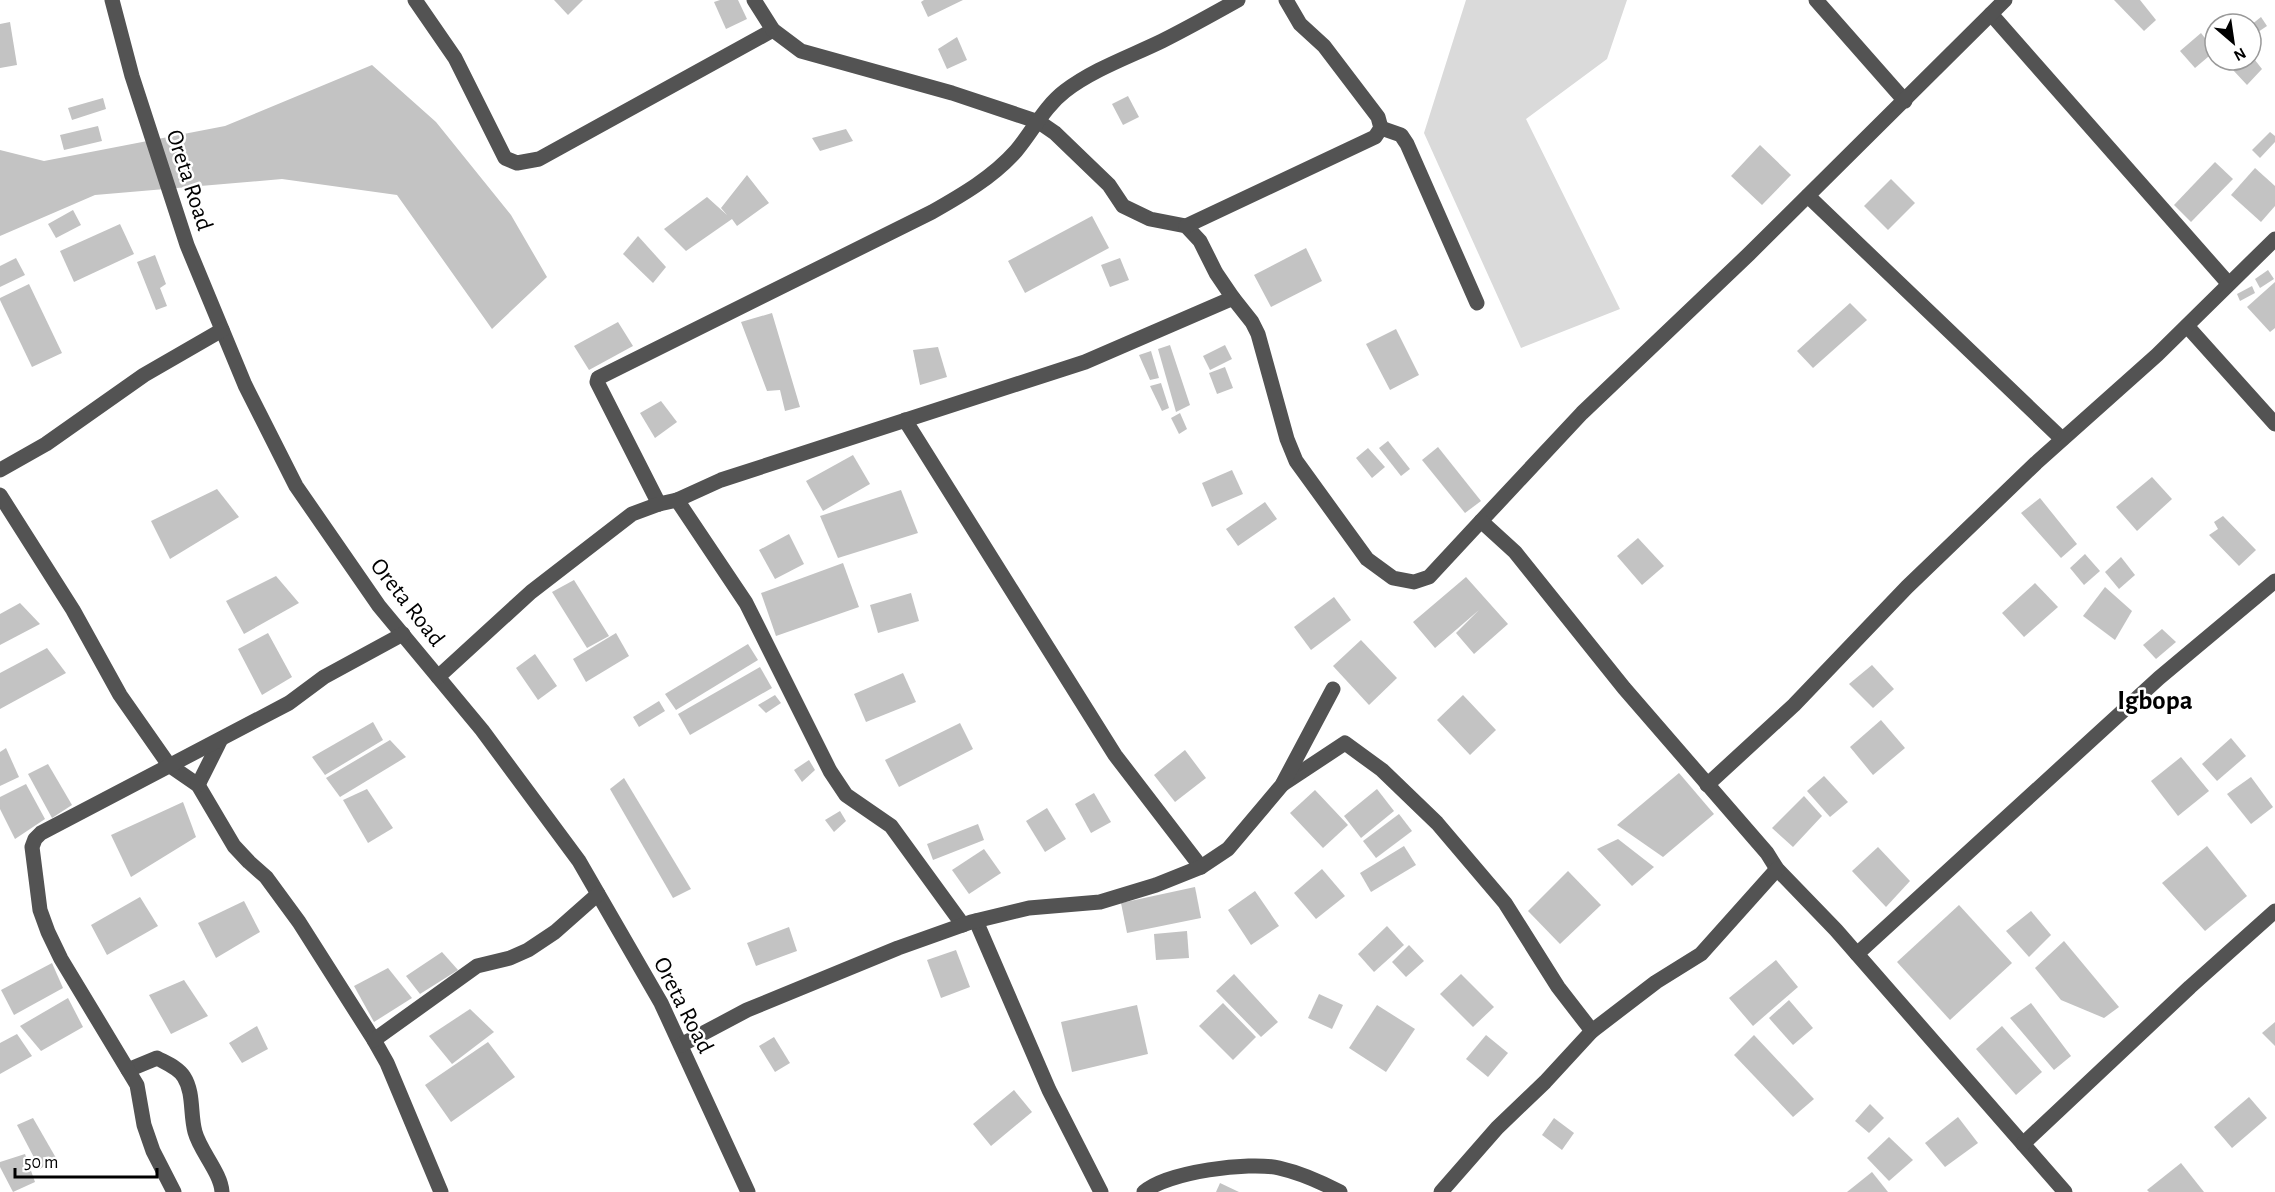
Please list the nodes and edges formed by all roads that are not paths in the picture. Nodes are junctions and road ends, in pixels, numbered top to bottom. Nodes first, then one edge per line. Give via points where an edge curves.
1 (112, 0) edge
2 (415, 0) edge
3 (754, 0) edge
4 (1238, 0) edge
5 (1287, 0) edge
6 (1816, 0) edge
7 (2005, 0) edge
8 (1991, 14) junction
9 (773, 30) junction
10 (1905, 101) junction
11 (1039, 122) junction
12 (1381, 128) junction
13 (1808, 196) junction
14 (1186, 226) junction
15 (2275, 239) edge
16 (2228, 283) junction
17 (1233, 298) junction
18 (1477, 303) dead end
19 (2187, 326) junction
20 (222, 330) junction
21 (905, 420) junction
22 (2275, 424) edge
23 (2062, 439) junction
24 (0, 470) edge
25 (0, 495) edge
26 (677, 501) junction
27 (659, 504) junction
28 (1481, 521) junction
29 (2275, 580) edge
30 (403, 634) junction
31 (438, 677) junction
32 (1333, 689) dead end
33 (221, 739) junction
34 (169, 765) junction
35 (198, 785) junction
36 (1282, 785) junction
37 (1707, 785) junction
38 (1201, 867) junction
39 (1777, 869) junction
40 (598, 894) junction
41 (2275, 911) edge
42 (969, 923) junction
43 (1857, 954) junction
44 (1592, 1031) junction
45 (374, 1040) junction
46 (681, 1045) junction
47 (128, 1070) junction
48 (2022, 1144) junction
49 (174, 1192) edge
50 (222, 1192) edge
51 (441, 1192) edge
52 (748, 1192) edge
53 (1101, 1192) edge
54 (1144, 1192) edge
55 (1340, 1192) edge
56 (1441, 1192) edge
57 (2065, 1192) edge

1 - 20 street, Oreta Road via 132,76 187,245
2 - 9 street via 455,58 505,158 517,163 539,159
3 - 9 street
4 - 11 street via 1089,75 1052,101
5 - 12 street via 1300,24 1324,46 1378,117
6 - 10 street
7 - 8 street
8 - 10 street
8 - 16 street
9 - 11 street via 801,51
10 - 13 street
11 - 14 street via 1109,184 1123,207 1150,219
11 - 27 street via 995,172 932,212 598,378
12 - 14 street via 1375,137
12 - 18 street via 1401,135 1407,144
13 - 23 street
13 - 28 street via 1582,413
14 - 17 street via 1200,241
15 - 16 street
16 - 19 street
17 - 21 street via 1085,362
17 - 28 street via 1258,334 1296,461 1367,559 1393,578 1414,582 1429,577
19 - 22 street
19 - 23 street
20 - 24 street via 144,375 46,444
20 - 30 street, Oreta Road via 296,486
21 - 26 street via 721,480
21 - 38 street via 1114,755
23 - 37 street via 1907,587 1794,705
25 - 34 street via 73,610 111,682
26 - 27 street
26 - 42 street via 746,603 846,795 891,826
27 - 31 street via 632,514 531,592
28 - 37 street via 1515,552 1623,688
29 - 43 street via 2151,685
30 - 31 street, Oreta Road
30 - 33 street
31 - 40 street, Oreta Road via 579,861
32 - 36 street
33 - 34 street
33 - 35 street
34 - 35 street
34 - 47 street via 41,833 32,847 40,910 48,932
35 - 45 street via 234,846 266,877
36 - 38 street via 1228,849
36 - 44 street via 1345,743 1382,770 1437,823 1505,903 1558,987
37 - 39 street
38 - 42 street via 1100,902 1029,908
39 - 43 street
39 - 44 street via 1701,954 1646,988
40 - 45 street via 528,950 477,966
40 - 46 street, Oreta Road
41 - 48 street
42 - 46 street via 747,1010
42 - 53 street
43 - 48 street
44 - 56 street
45 - 51 street
46 - 52 street, Oreta Road
47 - 49 street via 137,1085 153,1151
47 - 50 street via 157,1058 184,1076 195,1132
48 - 57 street
54 - 55 street via 1152,1185 1192,1173 1278,1167

